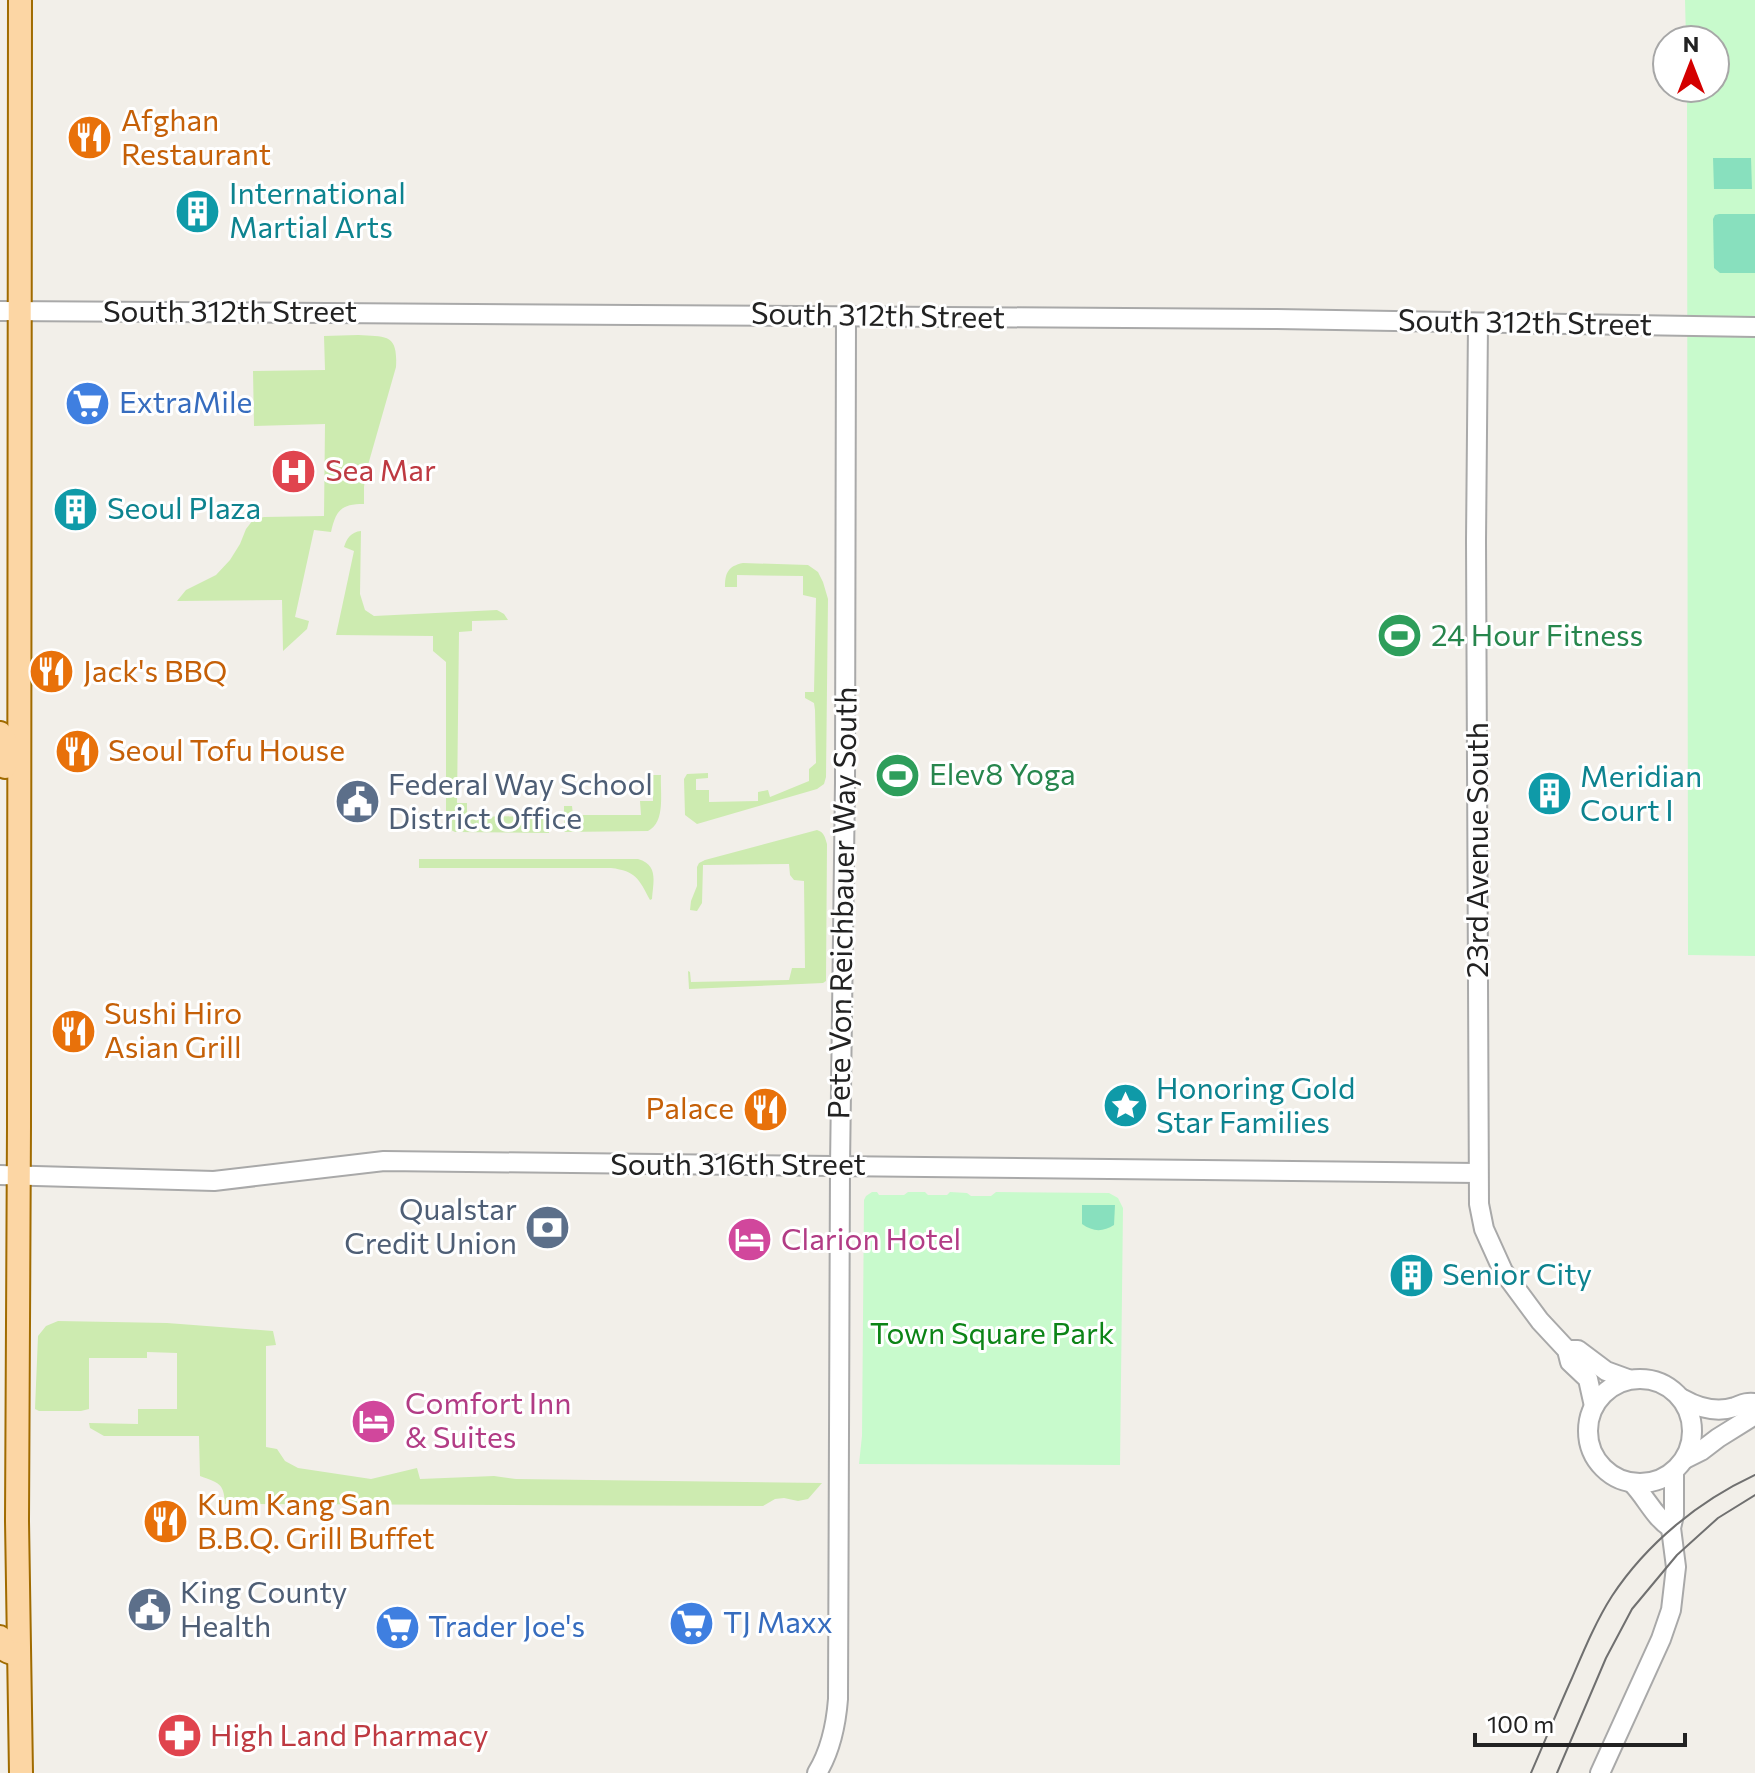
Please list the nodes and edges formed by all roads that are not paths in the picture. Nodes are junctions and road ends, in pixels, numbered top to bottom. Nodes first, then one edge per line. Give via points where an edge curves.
1 (20, 0) edge
2 (10, 311) edge
3 (846, 317) junction
4 (1478, 323) junction
5 (1755, 327) edge
6 (0, 733) edge
7 (20, 885) junction
8 (840, 1167) junction
9 (1478, 1173) junction
10 (9, 1175) edge
11 (1567, 1350) junction
12 (1628, 1379) junction
13 (1683, 1399) junction
14 (1755, 1403) edge
15 (1594, 1406) junction
16 (1755, 1415) edge
17 (1679, 1465) junction
18 (1632, 1483) junction
19 (1671, 1528) junction
20 (0, 1637) edge
21 (19, 1654) junction
22 (21, 1773) edge
23 (817, 1773) edge
24 (1600, 1773) edge

1 - 2 main road
2 - 3 street, South 312th Street
2 - 7 main road
3 - 4 street, South 312th Street
3 - 8 street, Pete Von Reichbauer Way South
4 - 5 street, South 312th Street
4 - 9 street, 23rd Avenue South
6 - 7 main road via 5,739 6,856
7 - 10 main road
8 - 9 street, South 316th Street
8 - 10 street, South 316th Street via 384,1161 214,1181
8 - 23 street, Pete Von Reichbauer Way South via 838,1699 834,1732
9 - 11 street, 23rd Avenue South via 1484,1229 1495,1255 1540,1321
10 - 21 main road
11 - 12 street, 23rd Avenue South via 1578,1350 1606,1371
11 - 15 street, 23rd Avenue South via 1570,1362 1588,1379
12 - 13 street via 1648,1378
12 - 15 street via 1606,1390
13 - 14 street via 1713,1410
13 - 17 street via 1693,1435
15 - 18 street via 1587,1427 1592,1452 1612,1476
16 - 17 street
17 - 18 street via 1661,1479
17 - 19 street
18 - 19 street
19 - 24 street via 1676,1567 1671,1610
20 - 21 main road via 6,1651
21 - 22 main road

